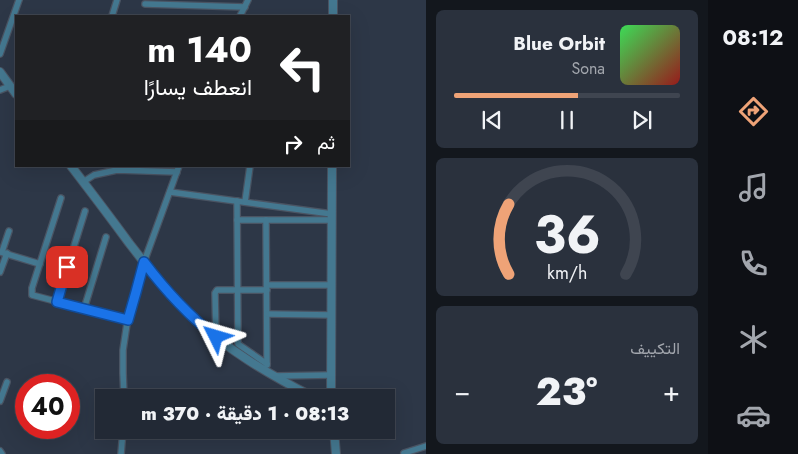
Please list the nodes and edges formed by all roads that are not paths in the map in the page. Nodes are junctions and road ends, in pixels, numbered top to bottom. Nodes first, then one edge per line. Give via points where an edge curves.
1 (19, 0) edge
2 (117, 0) edge
3 (248, 0) edge
4 (333, 0) edge
5 (145, 4) dead end
6 (245, 7) junction
7 (112, 15) edge
8 (241, 15) edge
9 (333, 15) edge
10 (0, 54) edge
11 (0, 72) edge
12 (10, 86) junction
13 (0, 90) edge
14 (15, 93) edge
15 (72, 167) edge
16 (250, 167) edge
17 (332, 167) edge
18 (178, 169) edge
19 (83, 182) junction
20 (170, 192) junction
21 (61, 198) dead end
22 (237, 201) junction
23 (245, 202) junction
24 (85, 211) dead end
25 (332, 217) junction
26 (237, 220) junction
27 (266, 220) junction
28 (10, 231) dead end
29 (106, 237) dead end
30 (3, 253) edge
31 (144, 262) junction
32 (40, 264) junction
33 (0, 272) edge
34 (332, 285) junction
35 (267, 288) junction
36 (238, 290) junction
37 (57, 302) junction
38 (84, 309) junction
39 (267, 314) junction
40 (332, 315) junction
41 (128, 320) junction
42 (216, 337) junction
43 (270, 371) junction
44 (331, 375) junction
45 (7, 382) dead end
46 (124, 389) edge
47 (300, 389) edge
48 (331, 389) edge
49 (0, 401) edge
50 (122, 439) edge
51 (335, 439) edge
52 (426, 446) edge
53 (0, 451) edge
54 (2, 454) edge
55 (121, 454) edge
56 (336, 454) edge
57 (403, 454) edge

1 - 10 street
2 - 7 street
3 - 6 street
4 - 9 street
5 - 6 street
6 - 8 street
11 - 12 street
12 - 13 street
12 - 14 street
15 - 19 street
16 - 23 street
17 - 25 street
18 - 19 street via 117,170 94,175
18 - 20 street
19 - 31 street
20 - 22 street
20 - 31 street
21 - 32 street
22 - 23 street
22 - 26 street
23 - 25 street
24 - 37 street
25 - 27 street
25 - 34 street
26 - 27 street
26 - 36 street
27 - 35 street
28 - 30 street
29 - 38 street
30 - 32 street
30 - 33 street
31 - 41 street
31 - 42 street via 175,300
32 - 37 street via 32,294
34 - 35 street
34 - 40 street
35 - 36 street
35 - 39 street
36 - 42 street via 215,292
36 - 43 street via 238,344
37 - 38 street
38 - 41 street
39 - 40 street
39 - 43 street
40 - 44 street
41 - 46 street via 123,350
42 - 43 street
43 - 44 street
43 - 47 street
44 - 48 street
45 - 49 street
50 - 55 street
51 - 56 street
52 - 57 street
53 - 54 street

